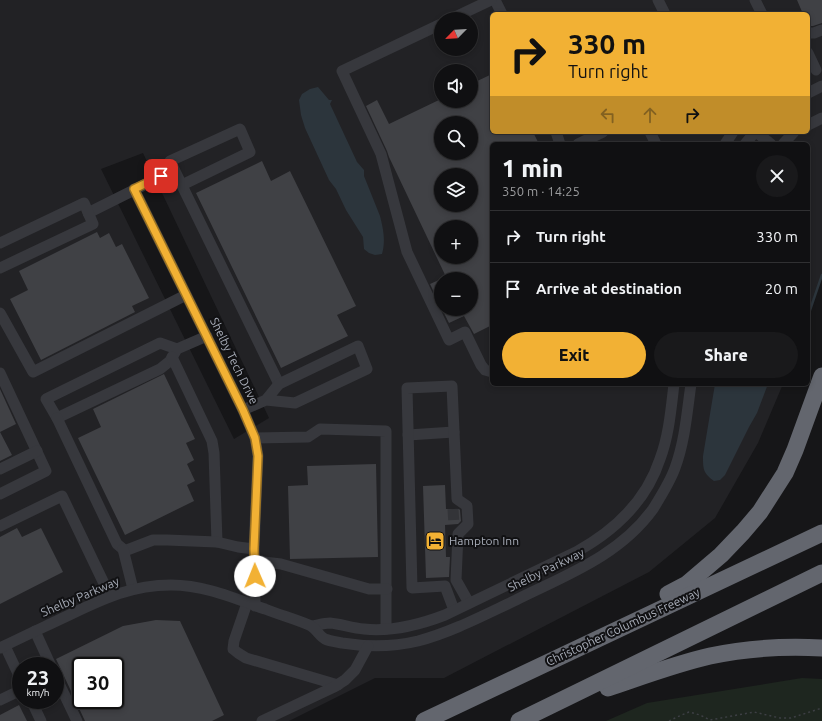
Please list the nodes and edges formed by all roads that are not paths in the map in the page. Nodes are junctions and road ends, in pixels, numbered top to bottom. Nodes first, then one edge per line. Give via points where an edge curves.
1 (491, 0) edge
2 (496, 0) edge
3 (658, 0) edge
4 (755, 0) edge
5 (466, 12) edge
6 (501, 12) edge
7 (664, 12) edge
8 (761, 12) edge
9 (434, 27) edge
10 (822, 30) edge
11 (810, 33) edge
12 (810, 58) edge
13 (815, 71) edge
14 (822, 86) edge
15 (810, 92) edge
16 (822, 118) edge
17 (810, 124) edge
18 (600, 134) edge
19 (753, 134) edge
20 (758, 134) edge
21 (792, 134) edge
22 (582, 142) edge
23 (746, 142) edge
24 (768, 142) edge
25 (785, 142) edge
26 (174, 170) junction
27 (182, 185) junction
28 (134, 189) junction
29 (88, 213) junction
30 (0, 243) edge
31 (0, 268) edge
32 (186, 295) junction
33 (0, 312) edge
34 (207, 336) junction
35 (174, 353) junction
36 (490, 371) edge
37 (0, 373) edge
38 (822, 376) edge
39 (279, 384) junction
40 (674, 386) edge
41 (691, 386) edge
42 (266, 400) junction
43 (243, 410) junction
44 (57, 418) junction
45 (454, 432) junction
46 (408, 435) junction
47 (255, 438) junction
48 (37, 451) junction
49 (0, 469) edge
50 (0, 494) edge
51 (0, 526) edge
52 (822, 533) edge
53 (217, 542) junction
54 (123, 549) junction
55 (254, 549) junction
56 (255, 561) junction
57 (822, 574) edge
58 (456, 580) junction
59 (445, 586) junction
60 (133, 589) junction
61 (387, 589) junction
62 (110, 596) junction
63 (469, 603) junction
64 (251, 604) junction
65 (454, 610) junction
66 (424, 622) junction
67 (312, 626) junction
68 (386, 629) junction
69 (35, 631) junction
70 (417, 641) junction
71 (368, 646) junction
72 (2, 647) edge
73 (822, 648) edge
74 (47, 657) edge
75 (551, 660) junction
76 (12, 664) edge
77 (338, 685) junction
78 (12, 694) edge
79 (64, 694) edge
80 (0, 700) edge
81 (35, 709) edge
82 (536, 713) junction
83 (41, 721) edge
84 (77, 721) edge
85 (262, 721) edge
86 (424, 721) edge
87 (519, 721) edge

1 - 5 street
2 - 6 street
3 - 7 street
4 - 8 street
9 - 36 street via 342,71 381,154 408,252 449,340 465,332 481,366
10 - 11 street
12 - 13 street
14 - 15 street
16 - 17 street
18 - 22 street
19 - 23 street
20 - 24 street
21 - 25 street
26 - 27 street
26 - 27 street via 170,161 240,129 250,152
26 - 28 street
27 - 39 street
28 - 29 street
28 - 32 street, Shelby Tech Drive
29 - 30 street via 84,203
29 - 31 street via 93,224
32 - 33 street via 33,372
32 - 34 street, Shelby Tech Drive
34 - 35 street
34 - 43 street, Shelby Tech Drive
35 - 44 street via 170,361 160,369
35 - 44 street via 160,343 46,398
35 - 53 street via 212,441
37 - 48 street
38 - 75 highway via 784,473 760,512 743,532 687,584
39 - 42 street
39 - 42 street via 358,346 367,369 295,403
40 - 63 street, Shelby Parkway via 668,431 660,460 637,503 627,515 590,545
41 - 70 street, Shelby Parkway via 684,436 675,468 661,496 632,533 611,551 585,566 471,621
42 - 43 street
43 - 47 street, Shelby Tech Drive
44 - 54 street via 117,544
45 - 46 street
45 - 46 street via 452,386 408,388
45 - 58 street via 455,504 467,506 468,518 468,524 456,529
46 - 59 street via 412,588
47 - 55 street, Shelby Tech Drive via 258,456
47 - 61 street via 308,437 320,429 386,431
48 - 49 street
48 - 50 street via 46,471
51 - 62 street via 62,496
52 - 75 highway, Christopher Columbus Freeway
53 - 54 street via 153,540 132,549
53 - 55 street
54 - 60 street
55 - 56 street, Shelby Tech Drive
56 - 61 street via 281,564 369,589
56 - 64 street, Shelby Tech Drive
57 - 82 highway
58 - 59 street
58 - 63 street
59 - 65 street
60 - 62 street, Shelby Parkway
60 - 64 street, Shelby Parkway via 185,586 211,591
61 - 68 street
62 - 69 street, Shelby Parkway
63 - 65 street, Shelby Parkway
64 - 67 street, Shelby Parkway
64 - 77 street, Shelby Tech Drive via 234,641 234,649 238,654
65 - 66 street, Shelby Parkway
66 - 68 street, Shelby Parkway
66 - 70 street via 416,632
67 - 68 street, Shelby Parkway via 329,623 365,629
67 - 71 street, Shelby Parkway via 325,639
69 - 72 street, Shelby Parkway
69 - 74 street
70 - 71 street, Shelby Parkway via 393,646
71 - 77 street via 355,670
72 - 76 street
73 - 82 highway via 765,648 709,656 666,668
75 - 86 highway, Christopher Columbus Freeway
77 - 85 street
78 - 80 street
79 - 84 street
81 - 83 street
82 - 87 highway

